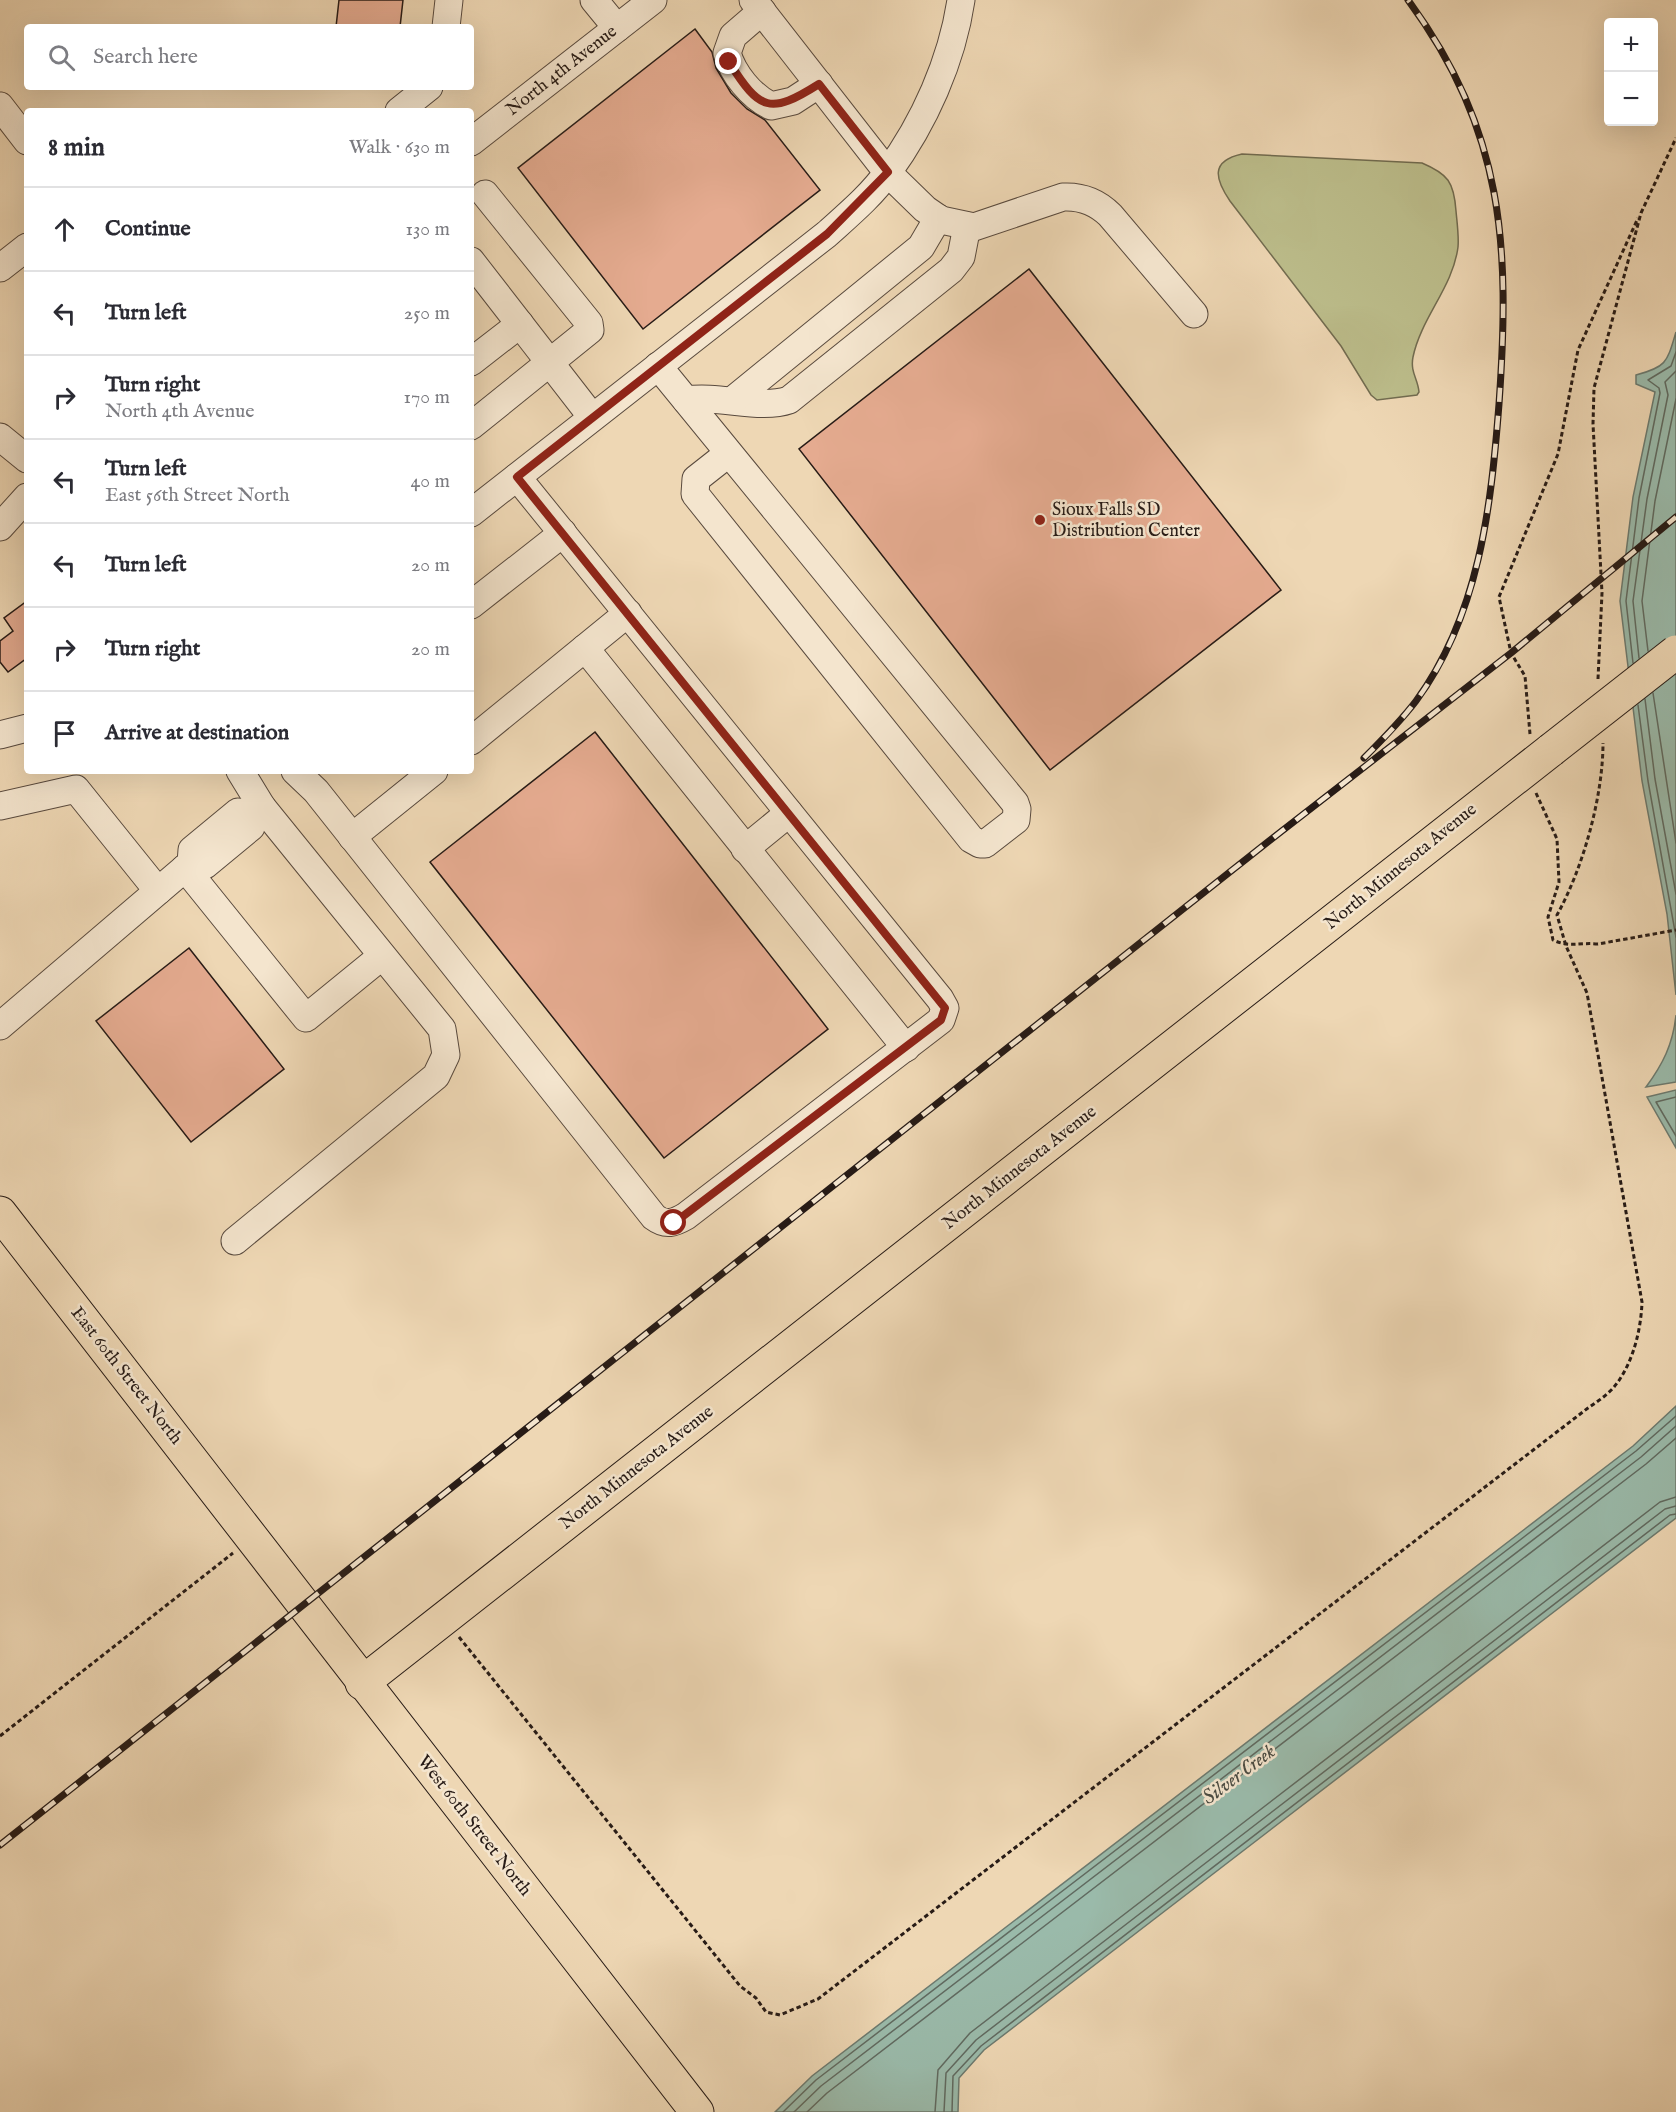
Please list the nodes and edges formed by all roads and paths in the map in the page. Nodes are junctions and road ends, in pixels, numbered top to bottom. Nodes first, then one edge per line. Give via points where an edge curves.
1 (449, 0) edge
2 (594, 0) edge
3 (654, 0) edge
4 (961, 0) edge
5 (758, 3) edge
6 (446, 24) edge
7 (617, 28) junction
8 (819, 84) junction
9 (425, 90) edge
10 (0, 106) edge
11 (403, 108) edge
12 (24, 137) edge
13 (1676, 138) edge
14 (474, 140) edge
15 (888, 172) junction
16 (476, 192) edge
17 (1645, 203) junction
18 (938, 218) junction
19 (967, 226) junction
20 (24, 249) edge
21 (474, 265) edge
22 (0, 268) edge
23 (1194, 314) dead end
24 (520, 324) junction
25 (474, 360) edge
26 (550, 363) junction
27 (658, 366) junction
28 (686, 400) junction
29 (733, 400) junction
30 (592, 417) junction
31 (474, 424) edge
32 (0, 436) edge
33 (729, 453) junction
34 (24, 456) edge
35 (517, 477) junction
36 (24, 500) edge
37 (474, 511) edge
38 (0, 527) edge
39 (563, 533) junction
40 (474, 603) edge
41 (628, 613) junction
42 (585, 648) junction
43 (1676, 652) edge
44 (1598, 682) dead end
45 (24, 729) edge
46 (0, 735) edge
47 (1603, 738) dead end
48 (474, 739) edge
49 (1522, 769) junction
50 (243, 774) edge
51 (298, 774) edge
52 (430, 774) edge
53 (0, 806) edge
54 (257, 811) junction
55 (789, 813) junction
56 (352, 837) junction
57 (745, 849) junction
58 (188, 866) junction
59 (158, 891) junction
60 (1676, 930) edge
61 (1566, 946) junction
62 (382, 956) junction
63 (0, 1026) edge
64 (906, 1048) junction
65 (0, 1213) edge
66 (235, 1241) dead end
67 (251, 1539) junction
68 (444, 1619) junction
69 (362, 1683) junction
70 (0, 1736) edge
71 (697, 2112) edge

1 - 6 street
2 - 7 street
3 - 7 street, North 4th Avenue
4 - 15 street via 940,77
5 - 8 street
5 - 8 street via 727,53 738,76 760,101 771,106 793,100
7 - 14 street, North 4th Avenue
8 - 15 street
9 - 11 street
10 - 12 street
13 - 17 path
15 - 18 street
15 - 27 street via 827,234
16 - 26 street via 589,323 590,330 585,336
17 - 44 path via 1594,388 1602,593
17 - 49 path via 1578,350 1558,454 1499,597 1511,653 1526,676 1530,730
18 - 19 street
18 - 29 street via 921,248
19 - 23 street via 1063,197 1093,202 1110,215
19 - 29 street via 961,257 954,268 792,398 774,404
20 - 22 street
21 - 24 street
24 - 25 street
24 - 26 street
26 - 30 street
26 - 31 street
27 - 28 street
27 - 30 street
28 - 29 street
28 - 33 street
30 - 35 street
32 - 34 street
33 - 33 street via 1015,803 1016,820 985,844 971,839 695,494 696,479
35 - 37 street
35 - 39 street
36 - 38 street
39 - 40 street
39 - 41 street
41 - 42 street
41 - 55 street
42 - 48 street
42 - 57 street
43 - 49 main road, North Minnesota Avenue, bridge
45 - 46 street
47 - 61 path via 1600,781 1574,885 1557,915
49 - 61 path via 1557,839 1559,882 1548,917 1552,940
49 - 68 main road, North Minnesota Avenue via 1162,1057
50 - 54 street
51 - 56 street
52 - 56 street
53 - 59 street via 76,789
54 - 58 street via 238,812 192,850
54 - 62 street
55 - 57 street
55 - 64 street via 945,1008 941,1020
56 - 64 street via 662,1223 674,1223 686,1216
57 - 64 street
58 - 59 street
58 - 62 street via 306,1018
59 - 63 street
60 - 61 path
61 - 68 path via 1587,993 1642,1302 1638,1336 1614,1387 818,1999 780,2015 766,2012 740,1986
62 - 66 street via 442,1029 446,1055 436,1076
65 - 67 main road, East 60th Street North
67 - 69 main road, West 60th Street North
67 - 70 path
68 - 69 main road, North Minnesota Avenue
69 - 71 main road, West 60th Street North

